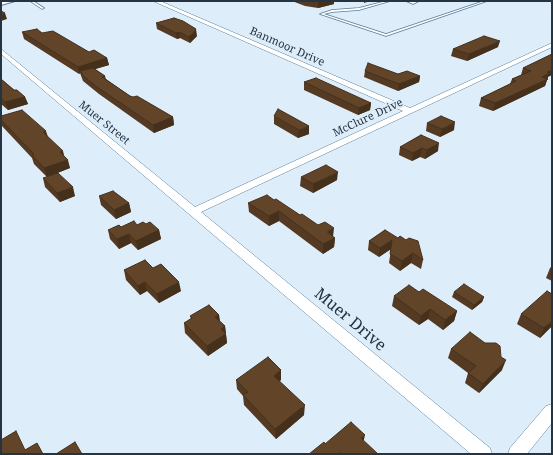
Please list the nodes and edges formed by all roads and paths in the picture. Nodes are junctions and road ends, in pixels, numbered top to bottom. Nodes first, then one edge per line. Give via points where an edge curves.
1 (11, 1) edge
2 (31, 1) edge
3 (156, 1) edge
4 (389, 1) edge
5 (406, 1) edge
6 (418, 1) edge
7 (486, 1) edge
8 (1, 3) edge
9 (43, 8) dead end
10 (552, 45) edge
11 (1, 51) edge
12 (410, 111) junction
13 (194, 211) junction
14 (552, 411) edge
15 (484, 454) edge
16 (516, 454) edge

1 - 8 main road
2 - 9 lane
3 - 12 street, Banmoor Drive
4 - 7 lane via 359,9 321,14 386,34
5 - 6 lane
10 - 12 street, McClure Drive
11 - 13 street, Muer Street
12 - 13 street, McClure Drive
13 - 15 street, Muer Drive
14 - 16 street

